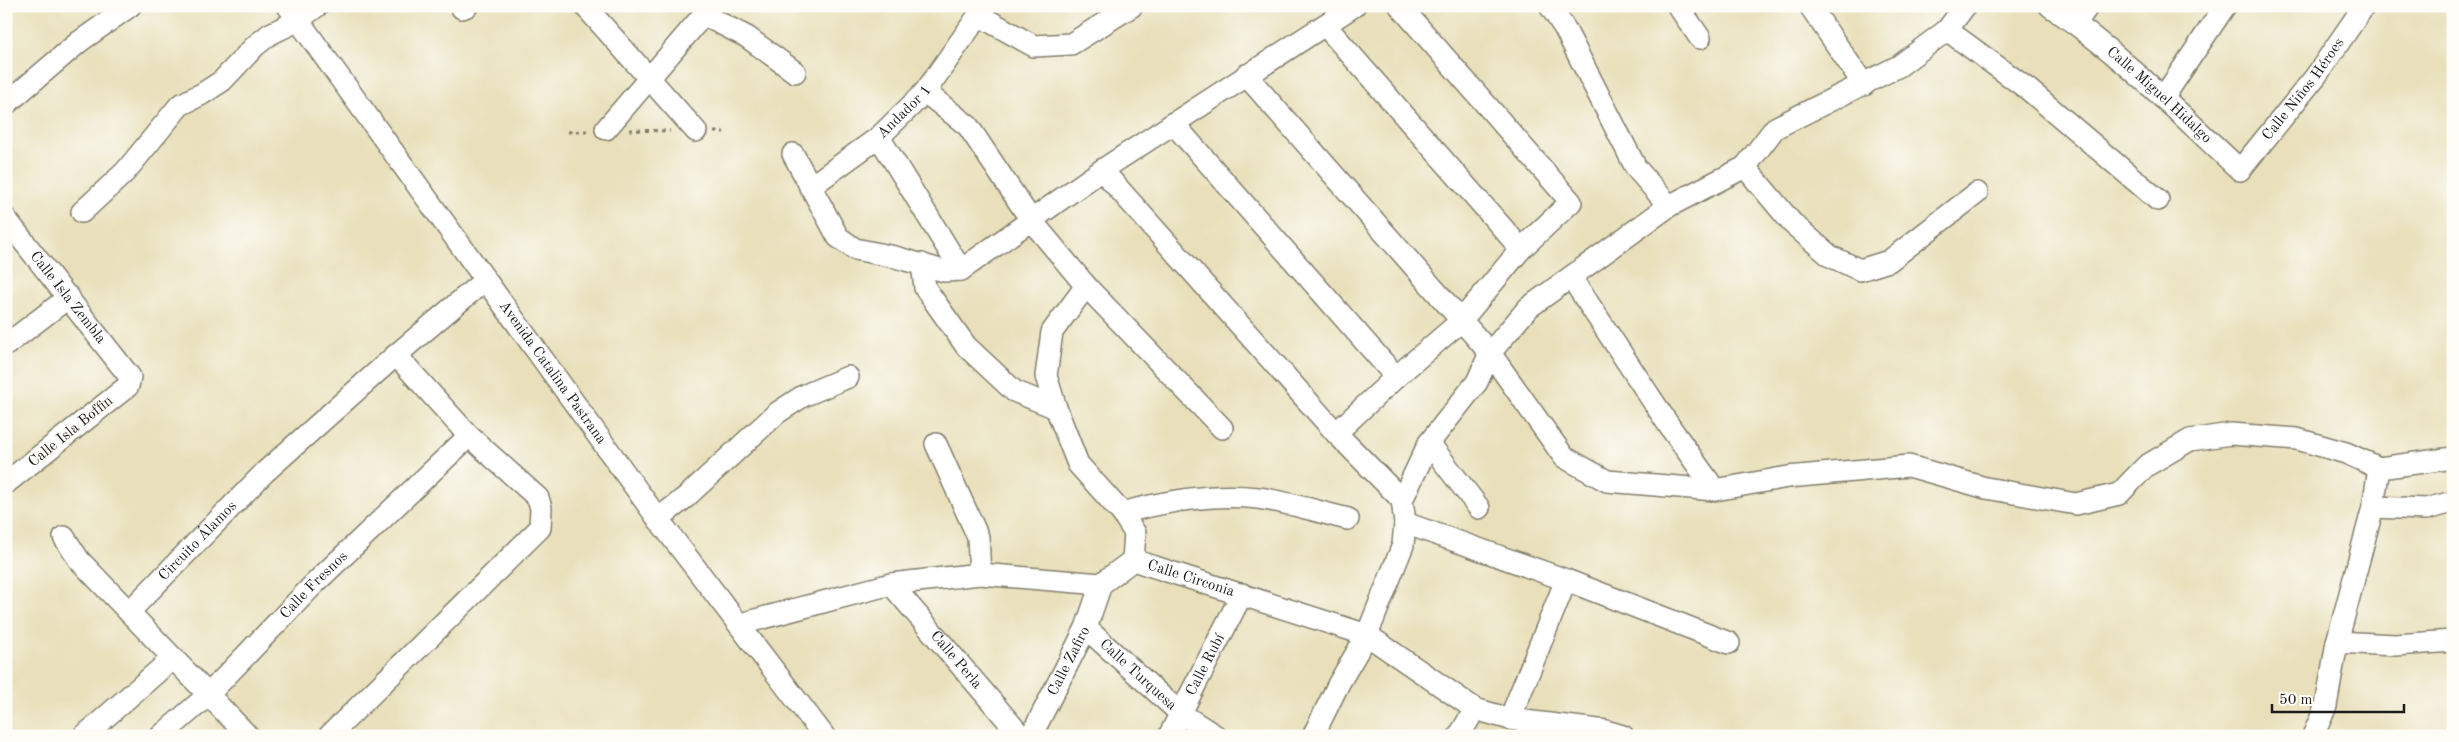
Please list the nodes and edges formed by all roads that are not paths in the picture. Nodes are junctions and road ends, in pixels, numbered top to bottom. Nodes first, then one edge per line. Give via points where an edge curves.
1 (130, 6) edge
2 (317, 6) edge
3 (584, 6) edge
4 (1132, 6) edge
5 (1354, 6) edge
6 (1400, 6) edge
7 (1550, 6) edge
8 (1678, 6) edge
9 (1810, 6) edge
10 (1965, 6) edge
11 (2050, 6) edge
12 (2225, 6) edge
13 (2364, 6) edge
14 (708, 11) edge
15 (983, 11) edge
16 (292, 13) edge
17 (2082, 15) edge
18 (1325, 25) junction
19 (1947, 30) junction
20 (1700, 38) dead end
21 (795, 72) dead end
22 (1246, 76) junction
23 (648, 78) junction
24 (1864, 85) junction
25 (925, 92) junction
26 (2163, 98) junction
27 (6, 104) edge
28 (1172, 123) junction
29 (606, 130) dead end
30 (696, 131) dead end
31 (879, 137) junction
32 (793, 154) dead end
33 (1745, 167) junction
34 (1102, 170) junction
35 (2240, 170) joint
36 (810, 187) junction
37 (1978, 192) dead end
38 (2158, 200) dead end
39 (1669, 206) junction
40 (82, 212) dead end
41 (6, 220) edge
42 (1031, 220) junction
43 (1521, 249) junction
44 (922, 264) junction
45 (961, 270) junction
46 (1571, 277) junction
47 (485, 280) junction
48 (1086, 286) junction
49 (69, 298) junction
50 (1460, 322) junction
51 (6, 345) edge
52 (1490, 353) junction
53 (396, 355) junction
54 (130, 377) joint
55 (848, 377) dead end
56 (1396, 377) junction
57 (1056, 408) junction
58 (1222, 428) dead end
59 (1336, 433) junction
60 (469, 436) junction
61 (1429, 443) junction
62 (936, 444) dead end
63 (2453, 458) edge
64 (2379, 468) junction
65 (6, 483) edge
66 (1715, 490) junction
67 (1402, 500) junction
68 (2453, 502) edge
69 (2373, 507) junction
70 (1479, 508) dead end
71 (1122, 513) junction
72 (1348, 518) dead end
73 (658, 519) junction
74 (1405, 523) junction
75 (64, 537) dead end
76 (1133, 560) junction
77 (980, 574) junction
78 (1566, 580) junction
79 (891, 584) junction
80 (1101, 584) junction
81 (1242, 594) junction
82 (129, 612) junction
83 (740, 624) junction
84 (1086, 628) junction
85 (1367, 636) junction
86 (2453, 641) edge
87 (2337, 642) junction
88 (1729, 643) dead end
89 (172, 658) junction
90 (207, 696) junction
91 (1475, 709) junction
92 (1180, 713) junction
93 (1510, 719) junction
94 (1611, 734) edge
95 (84, 736) edge
96 (161, 736) edge
97 (248, 736) edge
98 (330, 736) edge
99 (824, 736) edge
100 (1020, 736) edge
101 (1031, 736) edge
102 (1169, 736) edge
103 (1216, 736) edge
104 (1314, 736) edge
105 (1459, 736) edge
106 (2313, 736) edge

1 - 27 street via 79,42
2 - 16 street
3 - 23 street
4 - 15 street via 1071,44 1034,46
5 - 18 street
6 - 43 street via 1571,202
7 - 39 street via 1636,168
8 - 20 street
9 - 24 street
10 - 19 street
11 - 17 street, Calle Miguel Hidalgo
12 - 26 street
13 - 35 street, Calle Niños Héroes via 2316,76
14 - 21 street
14 - 23 street
15 - 25 street, Andador 1
16 - 40 street via 222,81 180,106 125,172
16 - 47 street, Avenida Catalina Pastrana
17 - 26 street, Calle Miguel Hidalgo
18 - 22 street
18 - 43 street
19 - 24 street via 1899,66
19 - 38 street via 2029,90
22 - 28 street
22 - 50 street
23 - 29 street
23 - 30 street
24 - 33 street via 1775,128
25 - 31 street, Andador 1
25 - 42 street via 968,126
26 - 35 street, Calle Miguel Hidalgo
28 - 34 street
28 - 56 street
31 - 36 street, Andador 1
31 - 45 street
32 - 36 street
33 - 37 street via 1792,223 1830,256 1860,270 1889,261
33 - 39 street
34 - 42 street
34 - 59 street
36 - 44 street via 838,237 849,245
39 - 46 street
41 - 49 street, Calle Isla Zembla
42 - 45 street
42 - 48 street
43 - 50 street
44 - 45 street via 944,271
44 - 57 street via 925,288 966,346 1014,391
46 - 52 street via 1528,308
46 - 66 street
47 - 53 street, Circuito Álamos
47 - 73 street, Avenida Catalina Pastrana
48 - 57 street via 1052,332 1046,376
48 - 58 street
49 - 51 street
49 - 54 street, Calle Isla Zembla
50 - 52 street
50 - 56 street
52 - 61 street via 1477,382
52 - 66 street via 1564,457 1607,481
53 - 60 street
53 - 82 street, Circuito Álamos via 265,472
54 - 65 street, Calle Isla Boffin via 128,386
55 - 73 street via 803,396 777,413 686,498
56 - 59 street
57 - 71 street via 1078,464
59 - 67 street
60 - 90 street, Calle Fresnos via 314,584
60 - 98 street via 538,498 540,528
61 - 67 street
61 - 70 street
62 - 77 street via 978,537
63 - 64 street
64 - 66 street via 2346,453 2297,439 2231,434 2190,440 2146,466 2119,494 2076,504 1986,488 1909,466 1788,477
64 - 69 street
67 - 74 street
68 - 69 street via 2426,509
69 - 87 street
71 - 72 street via 1156,503 1211,497 1259,498
71 - 76 street via 1135,533
73 - 83 street, Avenida Catalina Pastrana
74 - 78 street
74 - 85 street via 1403,545
75 - 82 street via 80,560
76 - 80 street, Calle Circonia
76 - 81 street, Calle Circonia
77 - 79 street
77 - 80 street
78 - 88 street
78 - 93 street
79 - 83 street
79 - 100 street, Calle Perla
80 - 84 street, Calle Zafiro
81 - 85 street, Calle Circonia
81 - 92 street, Calle Rubí
82 - 89 street
83 - 99 street, Avenida Catalina Pastrana
84 - 92 street, Calle Turquesa
84 - 101 street, Calle Zafiro
85 - 91 street, Calle Circonia
85 - 104 street via 1339,683
86 - 87 street via 2395,645
87 - 106 street via 2326,706
89 - 90 street
89 - 95 street
90 - 96 street, Calle Fresnos
90 - 97 street
91 - 93 street, Calle Circonia
91 - 105 street
92 - 102 street, Calle Rubí
92 - 103 street, Calle Turquesa
93 - 94 street, Calle Circonia

